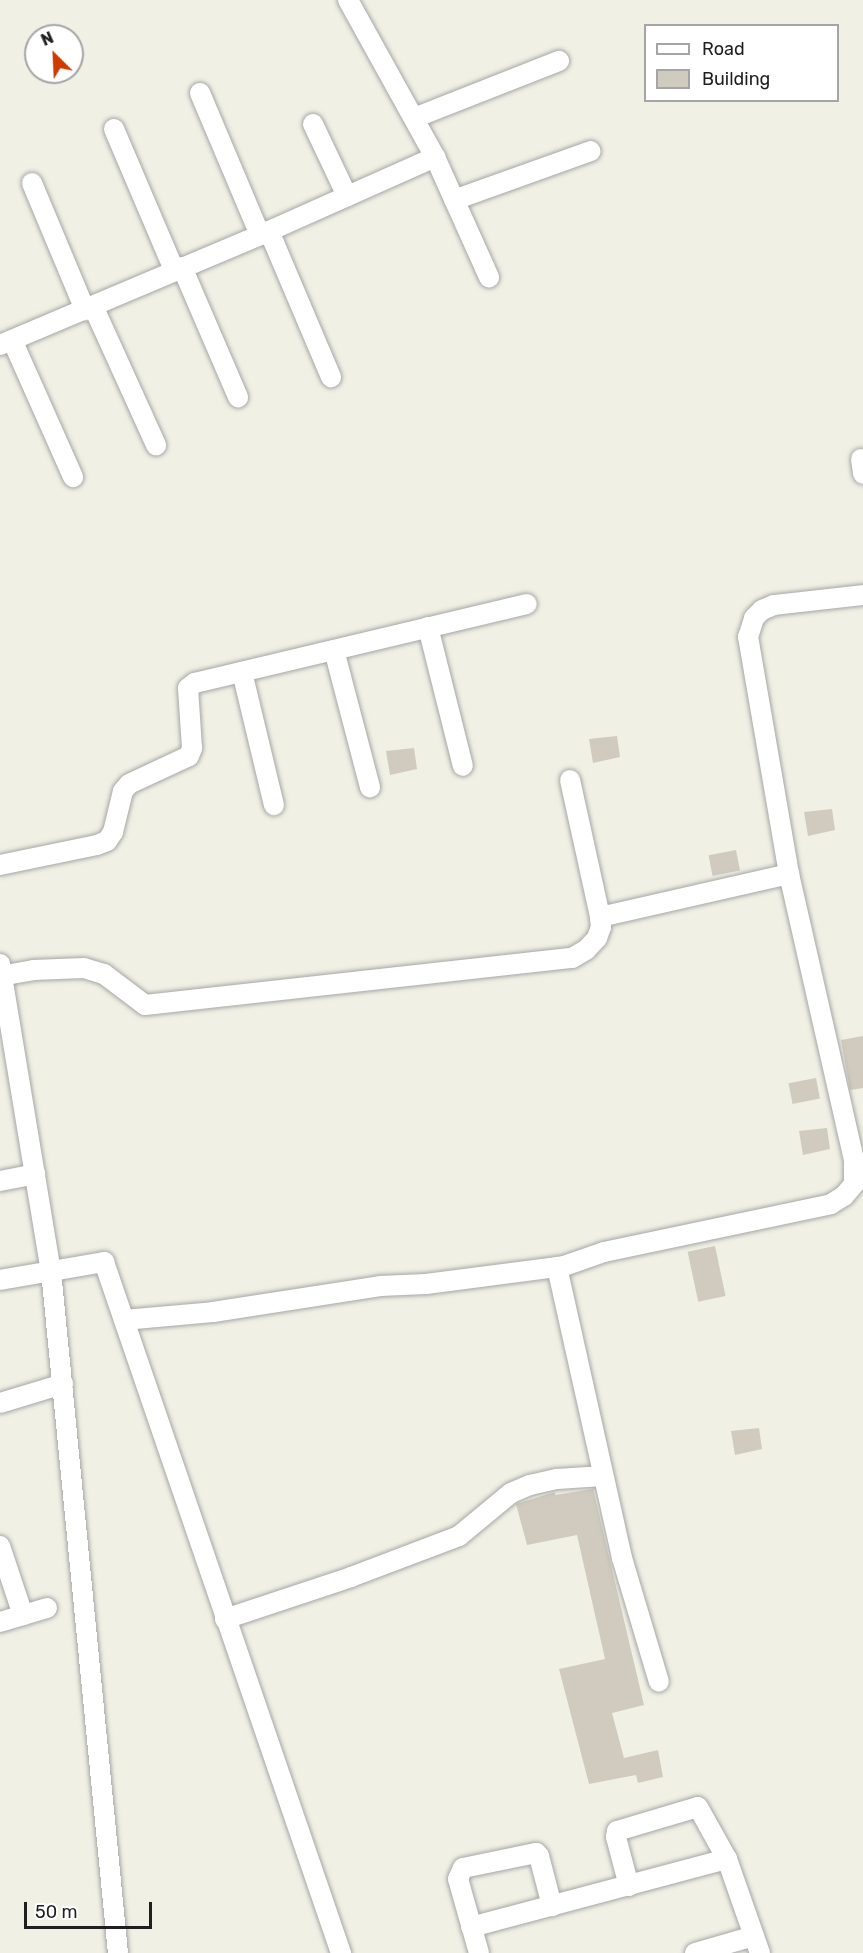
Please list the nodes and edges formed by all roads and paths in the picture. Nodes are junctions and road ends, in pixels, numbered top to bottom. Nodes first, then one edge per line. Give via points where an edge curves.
1 (348, 0) edge
2 (559, 61) dead end
3 (200, 93) dead end
4 (414, 118) junction
5 (313, 124) dead end
6 (114, 129) dead end
7 (591, 151) dead end
8 (435, 157) junction
9 (32, 183) dead end
10 (347, 196) junction
11 (454, 200) junction
12 (264, 233) junction
13 (178, 268) junction
14 (489, 277) dead end
15 (89, 308) junction
16 (7, 344) edge
17 (331, 377) dead end
18 (238, 397) dead end
19 (156, 445) dead end
20 (73, 477) dead end
21 (863, 595) edge
22 (527, 604) dead end
23 (428, 627) junction
24 (334, 650) junction
25 (242, 672) junction
26 (463, 766) dead end
27 (570, 780) dead end
28 (370, 787) dead end
29 (274, 805) dead end
30 (0, 865) edge
31 (789, 873) junction
32 (600, 917) junction
33 (1, 972) edge
34 (35, 1174) junction
35 (0, 1182) edge
36 (557, 1267) junction
37 (51, 1271) junction
38 (0, 1280) edge
39 (124, 1320) junction
40 (63, 1384) junction
41 (0, 1402) edge
42 (603, 1476) junction
43 (0, 1546) edge
44 (47, 1608) dead end
45 (23, 1615) junction
46 (225, 1619) junction
47 (0, 1622) edge
48 (659, 1682) dead end
49 (727, 1859) junction
50 (628, 1886) junction
51 (552, 1906) junction
52 (471, 1928) junction
53 (757, 1944) edge
54 (118, 1953) edge
55 (341, 1953) edge
56 (478, 1953) edge
57 (695, 1953) edge

1 - 4 street
2 - 4 street
3 - 12 street
4 - 8 street
5 - 10 street
6 - 13 street
7 - 11 street
8 - 10 street
8 - 11 street
9 - 15 street
10 - 12 street
11 - 14 street
12 - 13 street
12 - 17 street
13 - 15 street
13 - 18 street
15 - 16 street
15 - 19 street
16 - 20 street
21 - 31 street via 774,605 762,610 749,627
22 - 23 street
23 - 24 street
23 - 26 street
24 - 25 street
24 - 28 street
25 - 29 street
25 - 30 street via 188,688 192,748 189,756 129,784 123,791 107,841
27 - 32 street
31 - 32 street
31 - 36 street via 854,1160 854,1184 844,1197 831,1204 604,1252
32 - 33 street via 597,938 572,958 145,1005 104,974 84,968
33 - 34 street
34 - 35 street
34 - 37 street
36 - 39 street
36 - 42 street
37 - 38 street
37 - 39 street via 104,1262
37 - 40 street
39 - 46 street
40 - 41 street
40 - 54 street
42 - 46 street via 530,1485 511,1493 459,1536
42 - 48 street via 622,1558
43 - 45 street
44 - 45 street
45 - 47 street
46 - 55 street
49 - 50 street
49 - 50 street via 701,1810 693,1807 617,1831
49 - 53 street
50 - 51 street
51 - 52 street
51 - 52 street via 536,1853 463,1868 458,1879
52 - 56 street
53 - 57 street

